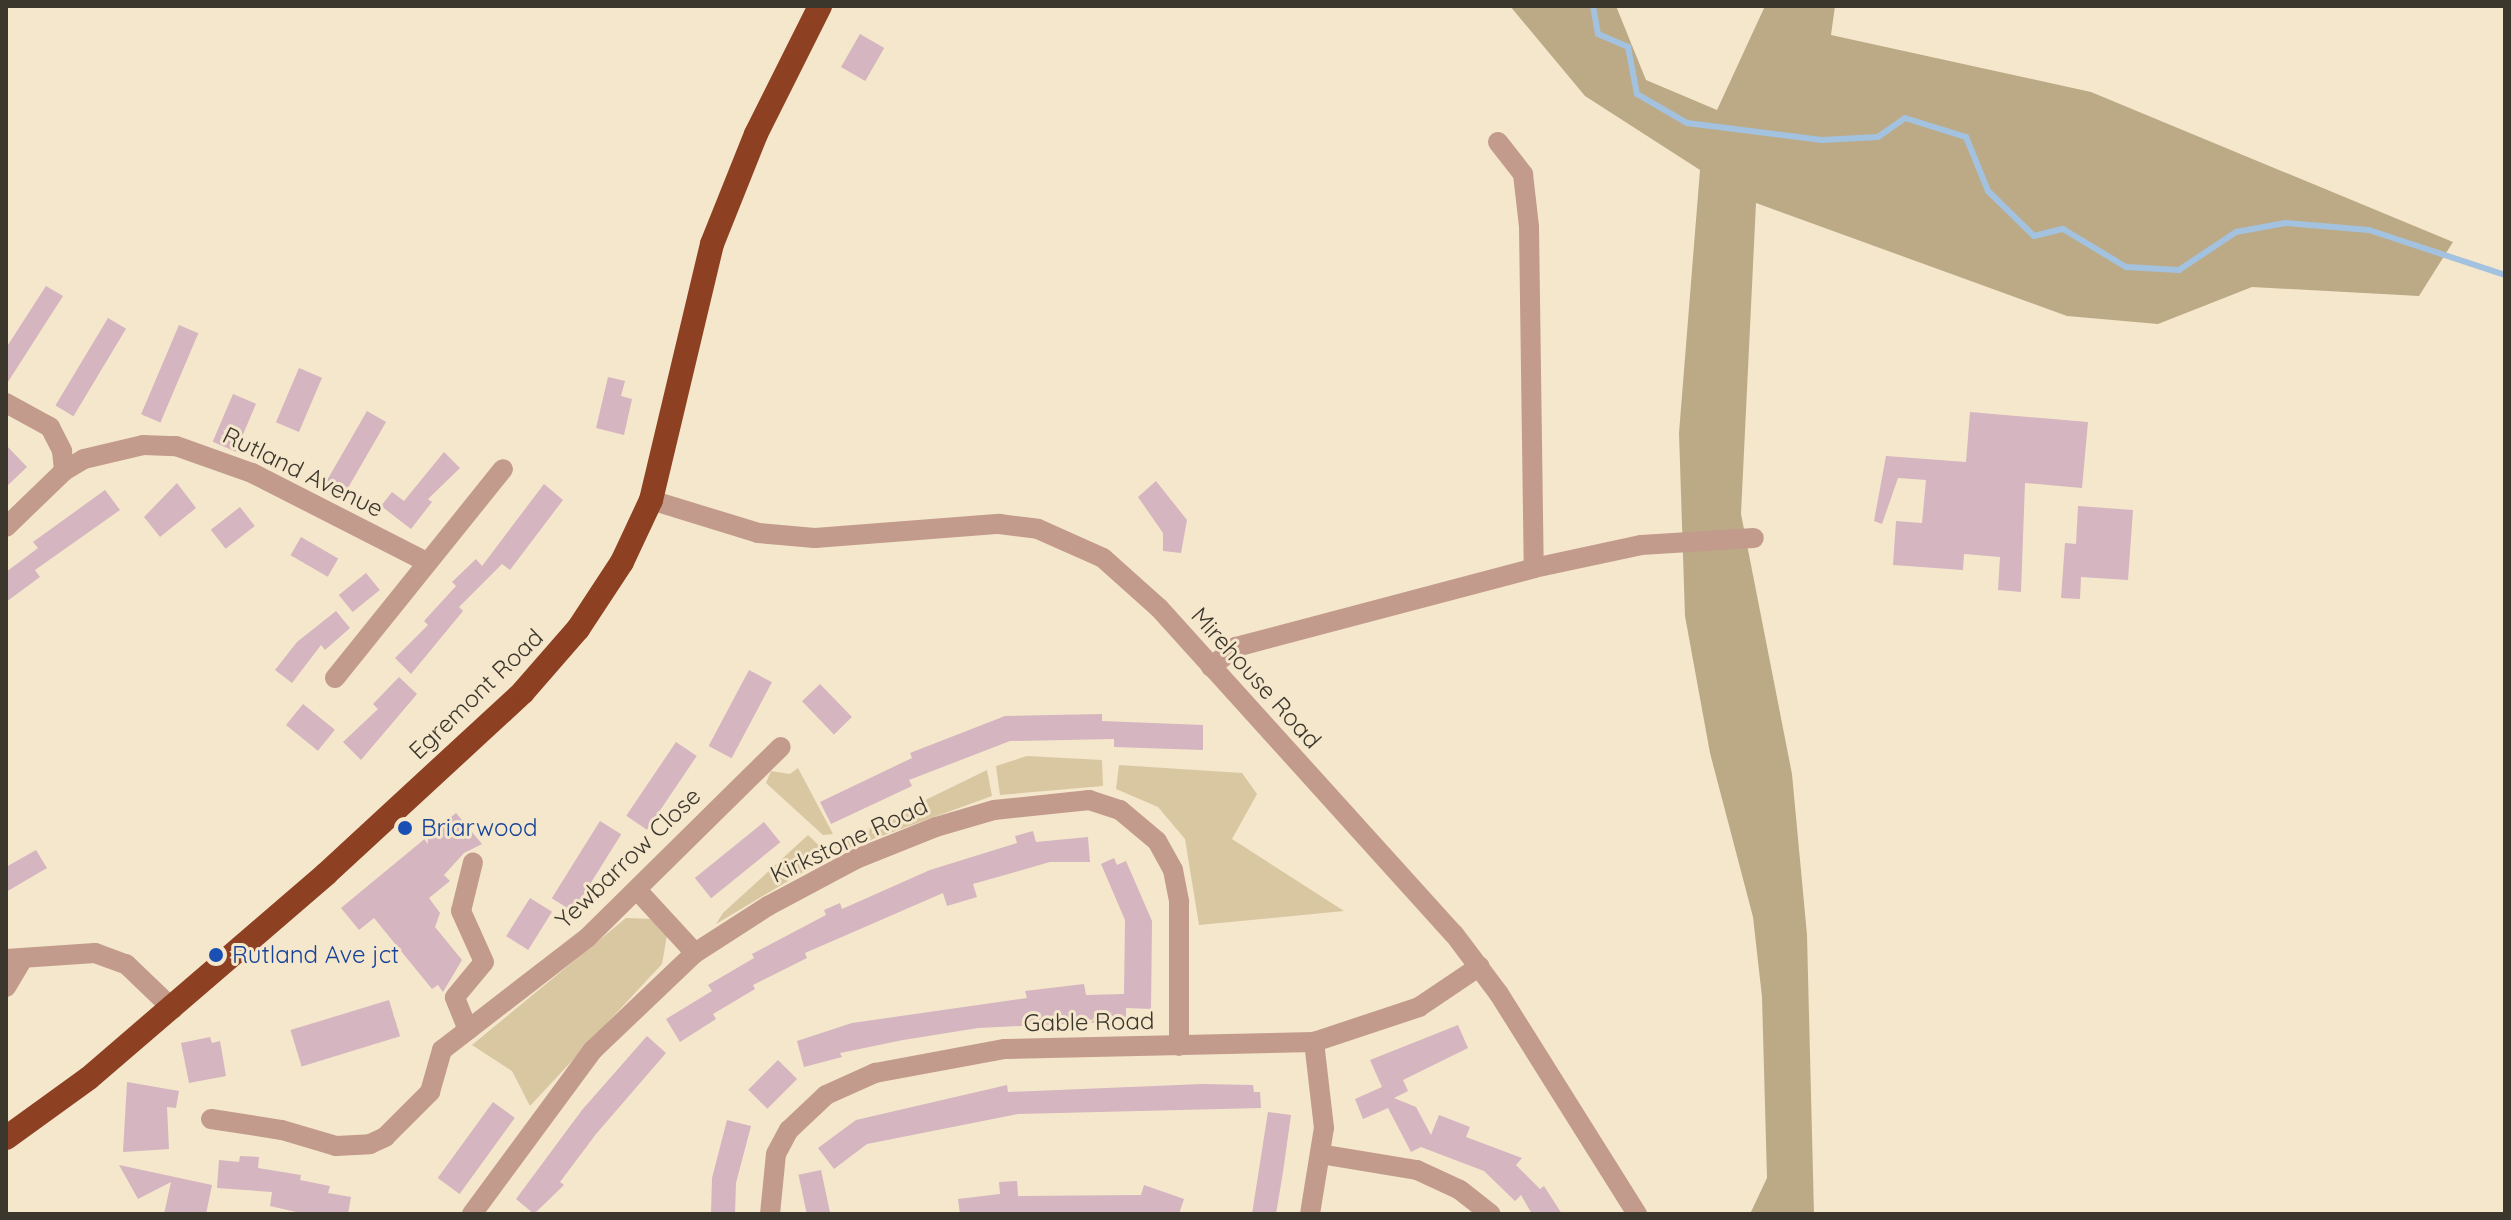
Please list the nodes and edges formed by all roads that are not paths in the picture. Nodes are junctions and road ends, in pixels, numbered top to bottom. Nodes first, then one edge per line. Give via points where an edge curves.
1 (820, 6) edge
2 (1498, 142) dead end
3 (6, 403) edge
4 (503, 469) dead end
5 (64, 471) junction
6 (651, 500) junction
7 (6, 527) edge
8 (1754, 538) dead end
9 (425, 561) junction
10 (1534, 568) junction
11 (1211, 667) junction
12 (335, 678) dead end
13 (781, 747) dead end
14 (473, 862) dead end
15 (638, 891) junction
16 (695, 953) junction
17 (14, 959) edge
18 (1480, 966) junction
19 (6, 987) edge
20 (173, 1009) junction
21 (468, 1030) junction
22 (1314, 1042) junction
23 (1179, 1046) junction
24 (211, 1119) dead end
25 (6, 1138) edge
26 (1320, 1154) junction
27 (472, 1214) edge
28 (770, 1214) edge
29 (1310, 1214) edge
30 (1491, 1214) edge
31 (1637, 1214) edge

1 - 6 highway, Egremont Road via 756,134 712,244
2 - 10 street via 1523,174 1529,227
3 - 5 street via 50,427 62,451
4 - 9 street
5 - 7 street, Rutland Avenue
5 - 9 street, Rutland Avenue via 106,450 176,446 252,473
6 - 11 street, Mirehouse Road via 758,533 800,537 999,524 1038,529 1072,540 1131,580
6 - 20 highway, Egremont Road via 601,596 533,682
8 - 10 street via 1666,544
9 - 12 street
10 - 11 street via 1236,647
11 - 18 street, Mirehouse Road
13 - 15 street, Yewbarrow Close via 660,862
14 - 21 street via 461,911 484,962 455,997
15 - 16 street
15 - 21 street, Yewbarrow Close via 587,938
16 - 23 street, Kirkstone Road via 806,885 908,837 994,810 1089,800 1120,810 1146,829 1173,870 1179,902
16 - 27 street, Kirkstone Road via 593,1050
17 - 19 street
17 - 20 street via 95,953 126,964
18 - 22 street, Gable Road via 1419,1007
18 - 31 street, Mirehouse Road
20 - 25 highway, Egremont Road
21 - 24 street, Yewbarrow Close via 442,1050 430,1092 385,1137 370,1144 336,1146 282,1130
22 - 23 street, Gable Road
22 - 26 street via 1324,1102
23 - 28 street, Gable Road via 1005,1049 908,1065 850,1083 815,1104 789,1130 776,1154
26 - 29 street
26 - 30 street via 1417,1170 1460,1190

